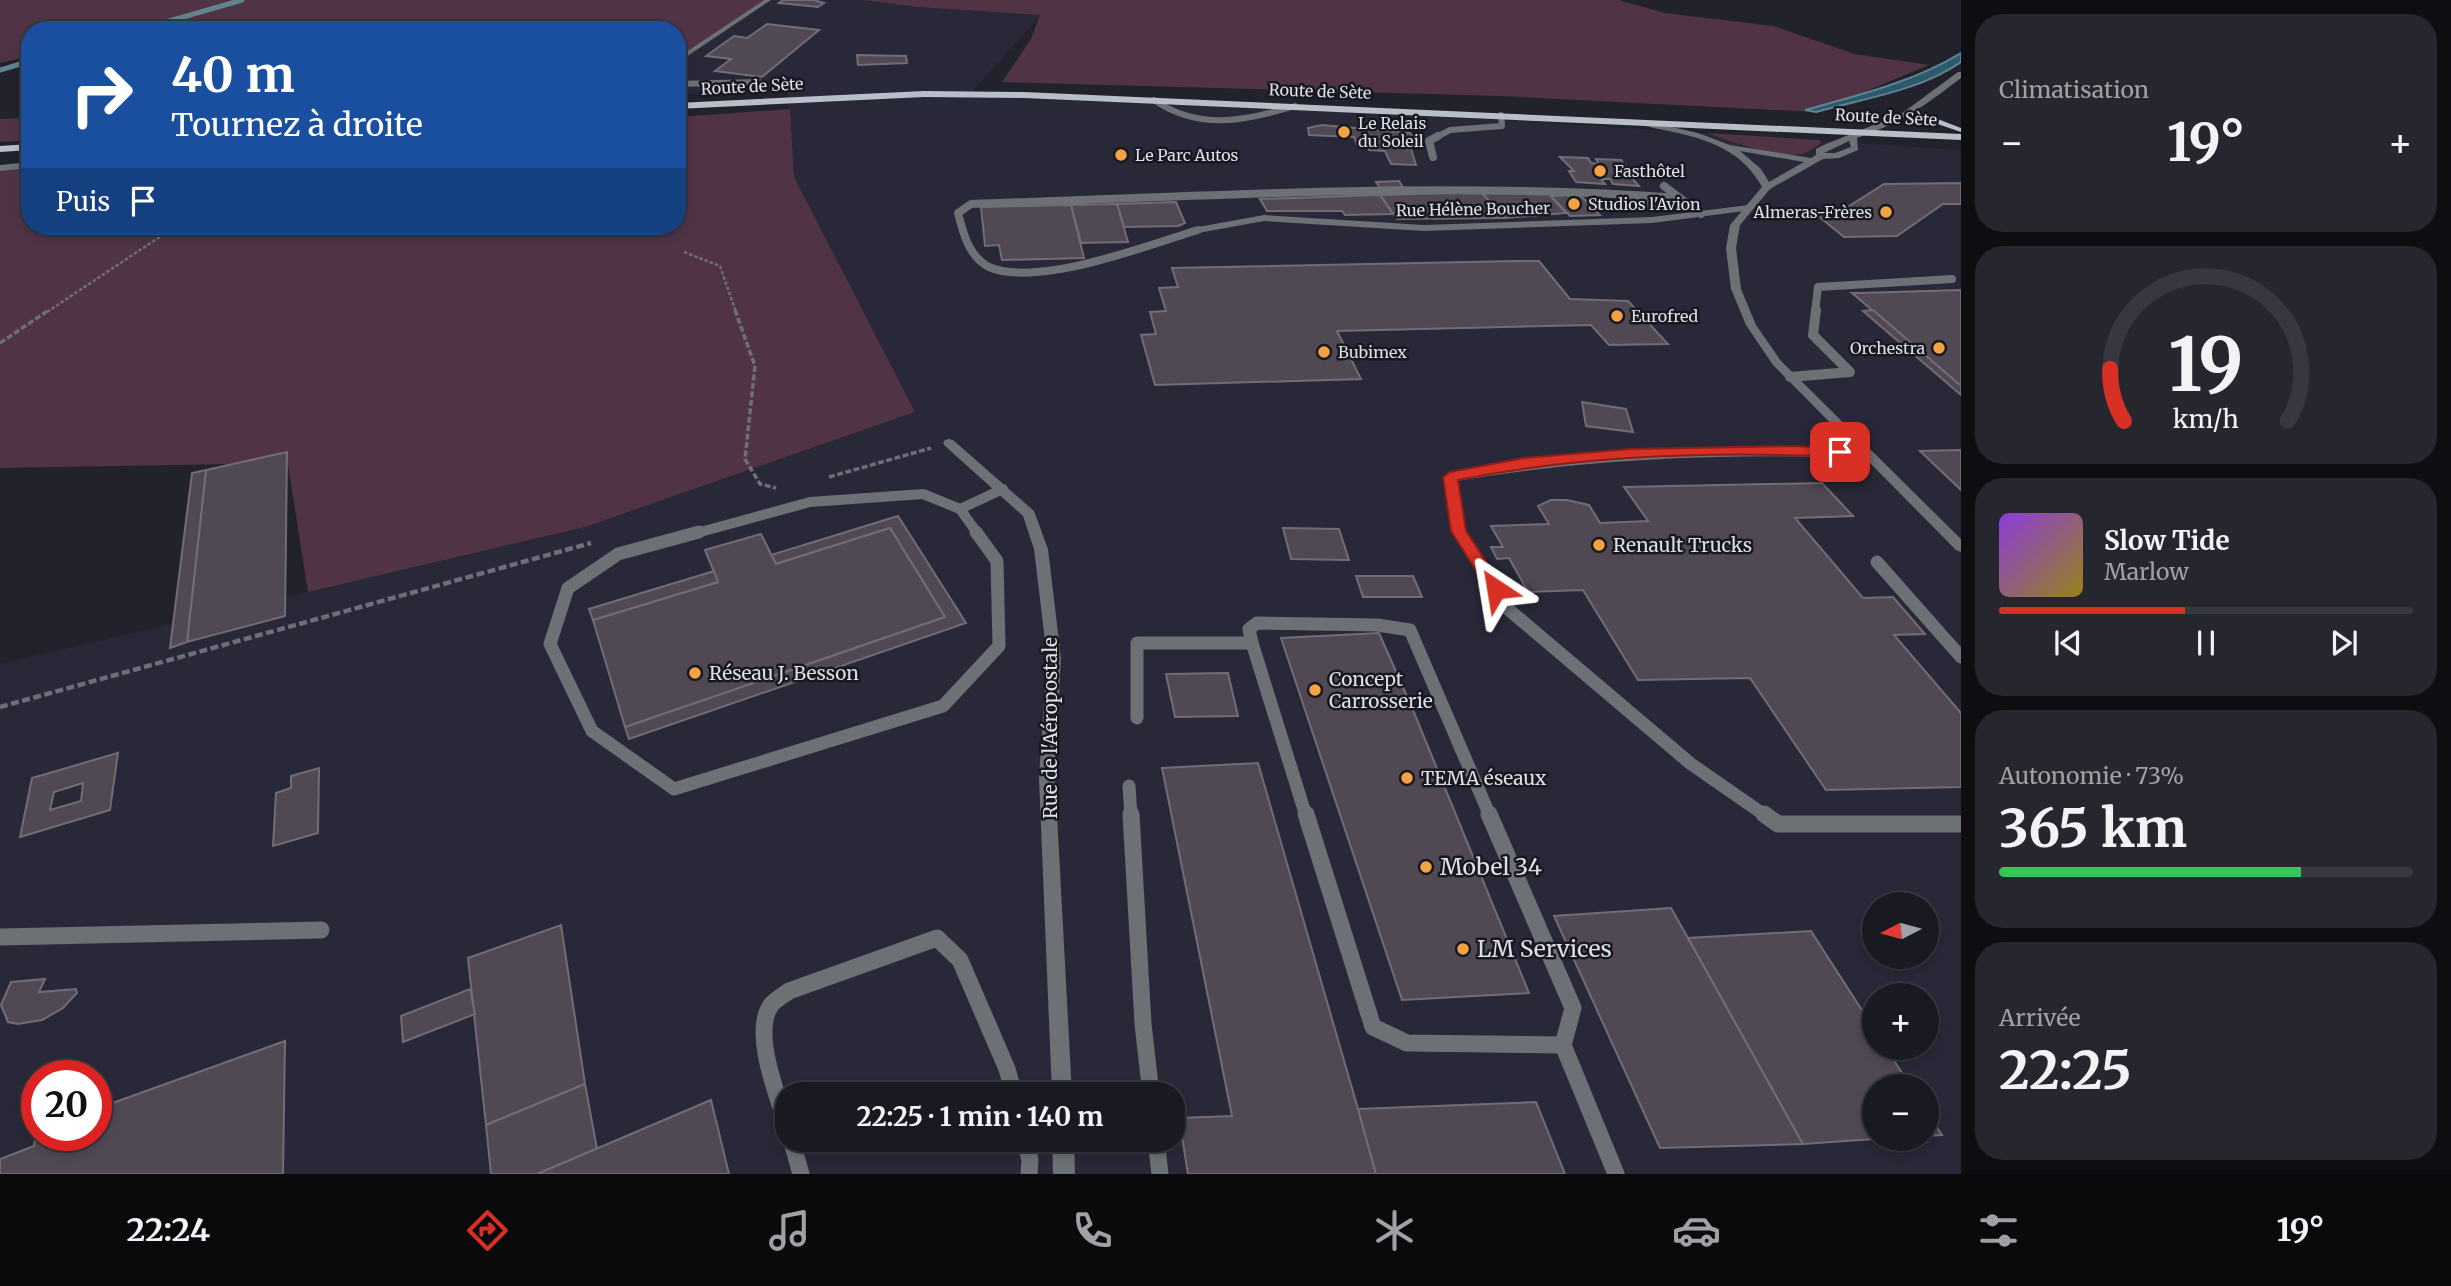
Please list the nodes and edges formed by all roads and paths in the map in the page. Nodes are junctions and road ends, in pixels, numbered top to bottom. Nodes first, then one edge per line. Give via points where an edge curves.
1 (768, 0) edge
2 (686, 55) edge
3 (1961, 74) edge
4 (760, 82) dead end
5 (686, 84) edge
6 (1154, 100) junction
7 (686, 106) edge
8 (1295, 106) junction
9 (1911, 112) junction
10 (1501, 115) junction
11 (1637, 121) junction
12 (1961, 131) edge
13 (1864, 132) junction
14 (1917, 135) junction
15 (1961, 137) edge
16 (1853, 139) junction
17 (1731, 146) junction
18 (1961, 146) edge
19 (21, 148) edge
20 (0, 149) edge
21 (1821, 156) junction
22 (1433, 157) dead end
23 (1811, 161) junction
24 (21, 166) edge
25 (0, 168) edge
26 (1664, 186) dead end
27 (1767, 187) junction
28 (1679, 198) junction
29 (1749, 208) junction
30 (1701, 214) junction
31 (1198, 230) joint
32 (162, 235) edge
33 (684, 252) dead end
34 (1952, 279) dead end
35 (0, 343) edge
36 (1790, 377) junction
37 (949, 443) joint
38 (1866, 453) junction
39 (822, 479) dead end
40 (1003, 489) junction
41 (771, 493) dead end
42 (960, 509) junction
43 (598, 541) dead end
44 (1961, 547) edge
45 (1877, 562) dead end
46 (1252, 643) junction
47 (1961, 657) edge
48 (0, 707) edge
49 (1137, 718) dead end
50 (1129, 786) dead end
51 (1961, 824) edge
52 (321, 930) dead end
53 (0, 937) edge
54 (1563, 1045) junction
55 (1011, 1082) edge
56 (1061, 1082) edge
57 (1150, 1082) edge
58 (775, 1084) edge
59 (794, 1152) edge
60 (1028, 1152) edge
61 (1063, 1152) edge
62 (1157, 1152) edge
63 (801, 1174) edge
64 (1029, 1174) edge
65 (1064, 1174) edge
66 (1160, 1174) edge
67 (1616, 1174) edge

1 - 2 street
3 - 9 street
4 - 5 lane
6 - 7 main road, Route de Sète via 924,94
6 - 8 main road, Route de Sète
6 - 8 lane via 1168,112 1226,124
8 - 10 main road, Route de Sète
9 - 12 main road
9 - 13 street
10 - 11 main road, Route de Sète
10 - 22 lane via 1502,126 1450,130 1429,141
11 - 13 main road, Route de Sète
11 - 17 street
13 - 14 main road, Route de Sète
13 - 16 street
14 - 15 main road, Route de Sète
14 - 18 main road
16 - 21 street via 1839,139 1819,151
16 - 21 street via 1855,148
17 - 23 street
17 - 27 street via 1750,160
19 - 20 main road
21 - 23 street
23 - 27 street
24 - 25 street
26 - 28 lane
27 - 29 street
28 - 30 lane
28 - 31 lane via 1558,188 1442,189 971,204 958,213 965,242 973,253 989,266 1015,273 1098,262
29 - 30 street, Rue Hélène Boucher
29 - 36 street via 1735,225 1731,248 1736,289 1751,325
30 - 31 street, Rue Hélène Boucher via 1652,220 1424,228 1264,218
32 - 35 path
33 - 41 path via 720,266 755,366 745,459 760,484 784,489
34 - 36 lane via 1818,286 1813,335 1850,372
36 - 38 street
37 - 39 path
37 - 40 street, Rue de l'Aéropostale
38 - 44 street
38 - 51 lane via 1630,453 1524,462 1450,477 1458,531 1508,609 1691,764 1778,824
40 - 42 lane
40 - 56 street, Rue de l'Aéropostale via 1029,514 1048,593 1054,657 1047,778
42 - 42 lane via 923,494 810,502 618,554 568,588 550,644 592,731 674,789 943,706 999,646 997,561
43 - 48 path
45 - 47 lane
46 - 49 lane via 1138,643
46 - 54 lane via 1373,1027 1407,1043
46 - 54 lane via 1249,629 1257,623 1410,630 1573,1008
50 - 57 lane
52 - 53 lane
54 - 67 lane
55 - 58 lane via 960,960 937,938 789,991 771,1005 763,1029
59 - 63 lane
60 - 64 lane
61 - 65 street
62 - 66 lane

